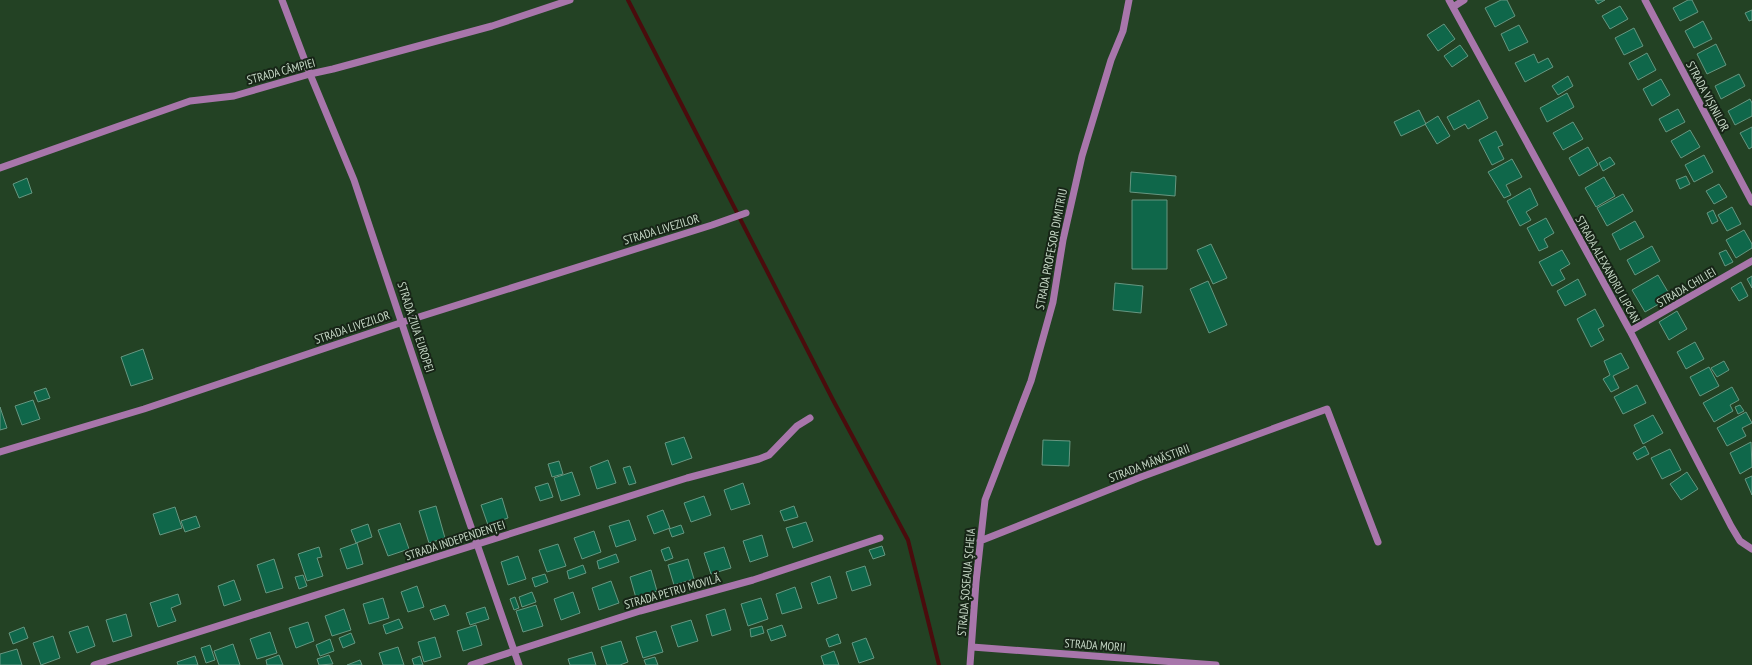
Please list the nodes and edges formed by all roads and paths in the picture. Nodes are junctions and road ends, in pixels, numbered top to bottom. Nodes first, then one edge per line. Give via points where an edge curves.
1 (282, 0) edge
2 (570, 0) edge
3 (1130, 0) edge
4 (1449, 0) edge
5 (1464, 0) edge
6 (1645, 0) edge
7 (1453, 7) junction
8 (310, 74) junction
9 (0, 168) edge
10 (1752, 202) edge
11 (746, 213) dead end
12 (1752, 261) edge
13 (403, 322) junction
14 (1630, 331) junction
15 (810, 418) dead end
16 (0, 452) edge
17 (985, 500) joint
18 (880, 538) dead end
19 (980, 541) junction
20 (1378, 542) dead end
21 (478, 544) junction
22 (1750, 548) edge
23 (972, 647) junction
24 (514, 652) junction
25 (94, 665) edge
26 (471, 665) edge
27 (519, 665) edge
28 (970, 665) edge
29 (1216, 665) edge

1 - 8 street, STRADA ZIUA EUROPEI
2 - 8 street, STRADA CÂMPIEI via 492,26
3 - 17 street, STRADA PROFESOR DIMITRIU via 1123,31 1111,60 1082,156 1063,240 1053,302 1033,374
4 - 7 street, STRADA ALEXANDRU LIPCAN
5 - 7 street
6 - 10 street, STRADA VIȘINILOR
7 - 14 street, STRADA ALEXANDRU LIPCAN
8 - 9 street, STRADA CÂMPIEI via 234,96 190,101
8 - 13 street, STRADA ZIUA EUROPEI via 354,180
11 - 13 street, STRADA LIVEZILOR
12 - 14 street, STRADA CHILIEI
13 - 16 street, STRADA LIVEZILOR via 144,410
13 - 21 street, STRADA ZIUA EUROPEI
14 - 22 street, STRADA ALEXANDRU LIPCAN via 1731,526 1740,541
15 - 21 street, STRADA INDEPENDENȚEI via 797,426 769,455 759,459 687,478
17 - 19 street, STRADA ȘOSEAUA ȘCHEIA
18 - 24 street, STRADA PETRU MOVILĂ via 753,580 640,611
19 - 20 street, STRADA MĂNĂSTIRII via 1141,477 1327,409
19 - 23 street, STRADA ȘOSEAUA ȘCHEIA
21 - 24 street, STRADA ZIUA EUROPEI
21 - 25 street, STRADA INDEPENDENȚEI
23 - 28 street, STRADA ȘOSEAUA ȘCHEIA
23 - 29 street, STRADA MORII
24 - 26 street, STRADA PETRU MOVILĂ
24 - 27 street, STRADA ZIUA EUROPEI

